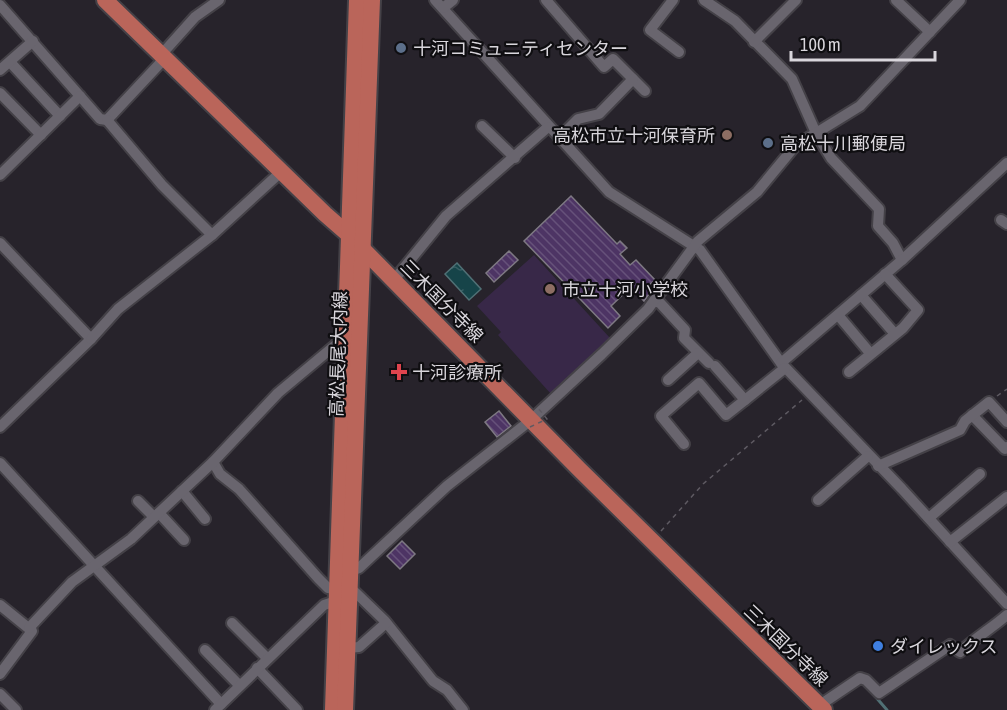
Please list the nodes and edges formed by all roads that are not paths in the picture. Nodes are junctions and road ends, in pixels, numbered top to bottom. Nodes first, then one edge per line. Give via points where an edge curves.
1 (105, 0) edge
2 (219, 0) edge
3 (357, 0) edge
4 (372, 0) edge
5 (453, 0) edge
6 (546, 0) edge
7 (673, 0) edge
8 (704, 0) edge
9 (796, 0) edge
10 (896, 0) edge
11 (960, 0) edge
12 (439, 4) edge
13 (0, 5) edge
14 (930, 32) junction
15 (33, 41) junction
16 (754, 42) junction
17 (679, 52) dead end
18 (163, 57) junction
19 (10, 62) junction
20 (0, 70) edge
21 (633, 79) junction
22 (645, 91) dead end
23 (0, 93) edge
24 (80, 96) junction
25 (60, 116) junction
26 (107, 120) junction
27 (482, 126) dead end
28 (548, 127) junction
29 (816, 133) junction
30 (40, 135) junction
31 (559, 138) junction
32 (515, 158) junction
33 (1007, 163) edge
34 (282, 171) junction
35 (0, 175) edge
36 (212, 235) junction
37 (349, 235) junction
38 (0, 243) edge
39 (694, 246) junction
40 (361, 247) junction
41 (902, 260) junction
42 (885, 274) junction
43 (394, 280) junction
44 (861, 295) junction
45 (654, 302) junction
46 (837, 315) junction
47 (895, 334) junction
48 (345, 337) junction
49 (92, 339) junction
50 (698, 353) junction
51 (870, 353) junction
52 (783, 366) junction
53 (849, 372) dead end
54 (668, 380) dead end
55 (745, 400) junction
56 (972, 416) junction
57 (533, 418) junction
58 (1007, 422) edge
59 (0, 427) edge
60 (684, 444) dead end
61 (1007, 447) edge
62 (868, 456) junction
63 (213, 462) junction
64 (0, 463) edge
65 (878, 466) junction
66 (980, 474) dead end
67 (182, 491) junction
68 (1007, 497) edge
69 (818, 500) dead end
70 (138, 501) dead end
71 (156, 515) junction
72 (929, 518) junction
73 (206, 519) dead end
74 (184, 540) dead end
75 (950, 542) junction
76 (95, 564) junction
77 (343, 588) junction
78 (1007, 604) edge
79 (0, 605) edge
80 (1007, 615) edge
81 (232, 623) dead end
82 (386, 623) junction
83 (29, 628) junction
84 (347, 648) junction
85 (205, 650) dead end
86 (267, 658) junction
87 (257, 668) junction
88 (0, 674) edge
89 (239, 685) junction
90 (0, 694) edge
91 (218, 707) edge
92 (822, 708) edge
93 (16, 710) edge
94 (297, 710) edge
95 (333, 710) edge
96 (345, 710) edge
97 (463, 710) edge

1 - 18 main road, 三木国分寺線
2 - 18 street via 195,17
3 - 37 main road, 高松長尾大内線
4 - 40 main road, 高松長尾大内線
5 - 12 street
6 - 21 street via 604,67 613,59
7 - 17 street via 650,30
8 - 16 street via 735,21
9 - 16 street
10 - 14 street
11 - 14 street
12 - 28 street
13 - 15 street
14 - 29 street via 860,106
15 - 19 street
15 - 24 street
16 - 29 street via 792,79
18 - 26 street
18 - 34 main road, 三木国分寺線
19 - 20 street
19 - 25 street
21 - 22 street
21 - 31 street via 599,114 578,119
23 - 30 street
24 - 25 street
24 - 26 street via 100,118
25 - 30 street
26 - 36 street via 162,185
27 - 32 street
28 - 31 street
28 - 32 street
29 - 39 street via 795,146 757,192
29 - 41 street via 831,158 879,209 878,226
30 - 35 street
31 - 39 street via 609,192
32 - 43 street via 446,216
33 - 41 street
34 - 36 street
34 - 37 main road, 三木国分寺線
36 - 49 street via 118,309
37 - 40 main road, 三木国分寺線
37 - 48 main road, 高松長尾大内線
38 - 49 street
39 - 45 street
39 - 52 street
40 - 43 main road, 三木国分寺線
40 - 77 main road, 高松長尾大内線
41 - 42 street
42 - 44 street
42 - 47 street via 918,310
43 - 57 main road, 三木国分寺線
44 - 46 street
44 - 47 street
45 - 50 street via 660,303 685,330 684,338
45 - 57 street
46 - 51 street
46 - 52 street
47 - 51 street
48 - 63 street via 278,393
48 - 77 main road, 高松長尾大内線
49 - 59 street
50 - 54 street
50 - 55 street
51 - 53 street
52 - 55 street
52 - 62 street
55 - 60 street via 726,415 699,383 661,416
56 - 58 street via 989,402
56 - 61 street
56 - 65 street via 960,430
57 - 77 street via 447,486
57 - 92 main road, 三木国分寺線
62 - 65 street
62 - 69 street
63 - 67 street
63 - 77 street via 328,588
64 - 76 street
65 - 72 street
66 - 72 street
67 - 71 street
67 - 73 street
68 - 75 street
70 - 71 street
71 - 74 street
71 - 76 street via 131,539
72 - 75 street
75 - 78 street
76 - 83 street via 72,582
76 - 91 street
77 - 82 street via 355,592
77 - 84 main road, 高松長尾大内線
77 - 86 street
77 - 95 main road, 高松長尾大内線
79 - 83 street
80 - 92 street via 960,652 950,645 879,693 860,678
81 - 86 street
82 - 84 street via 359,647
82 - 97 street via 433,681 447,690
83 - 88 street via 32,631
84 - 96 main road, 高松長尾大内線
85 - 89 street
86 - 87 street
87 - 89 street
87 - 94 street
89 - 91 street
90 - 93 street

